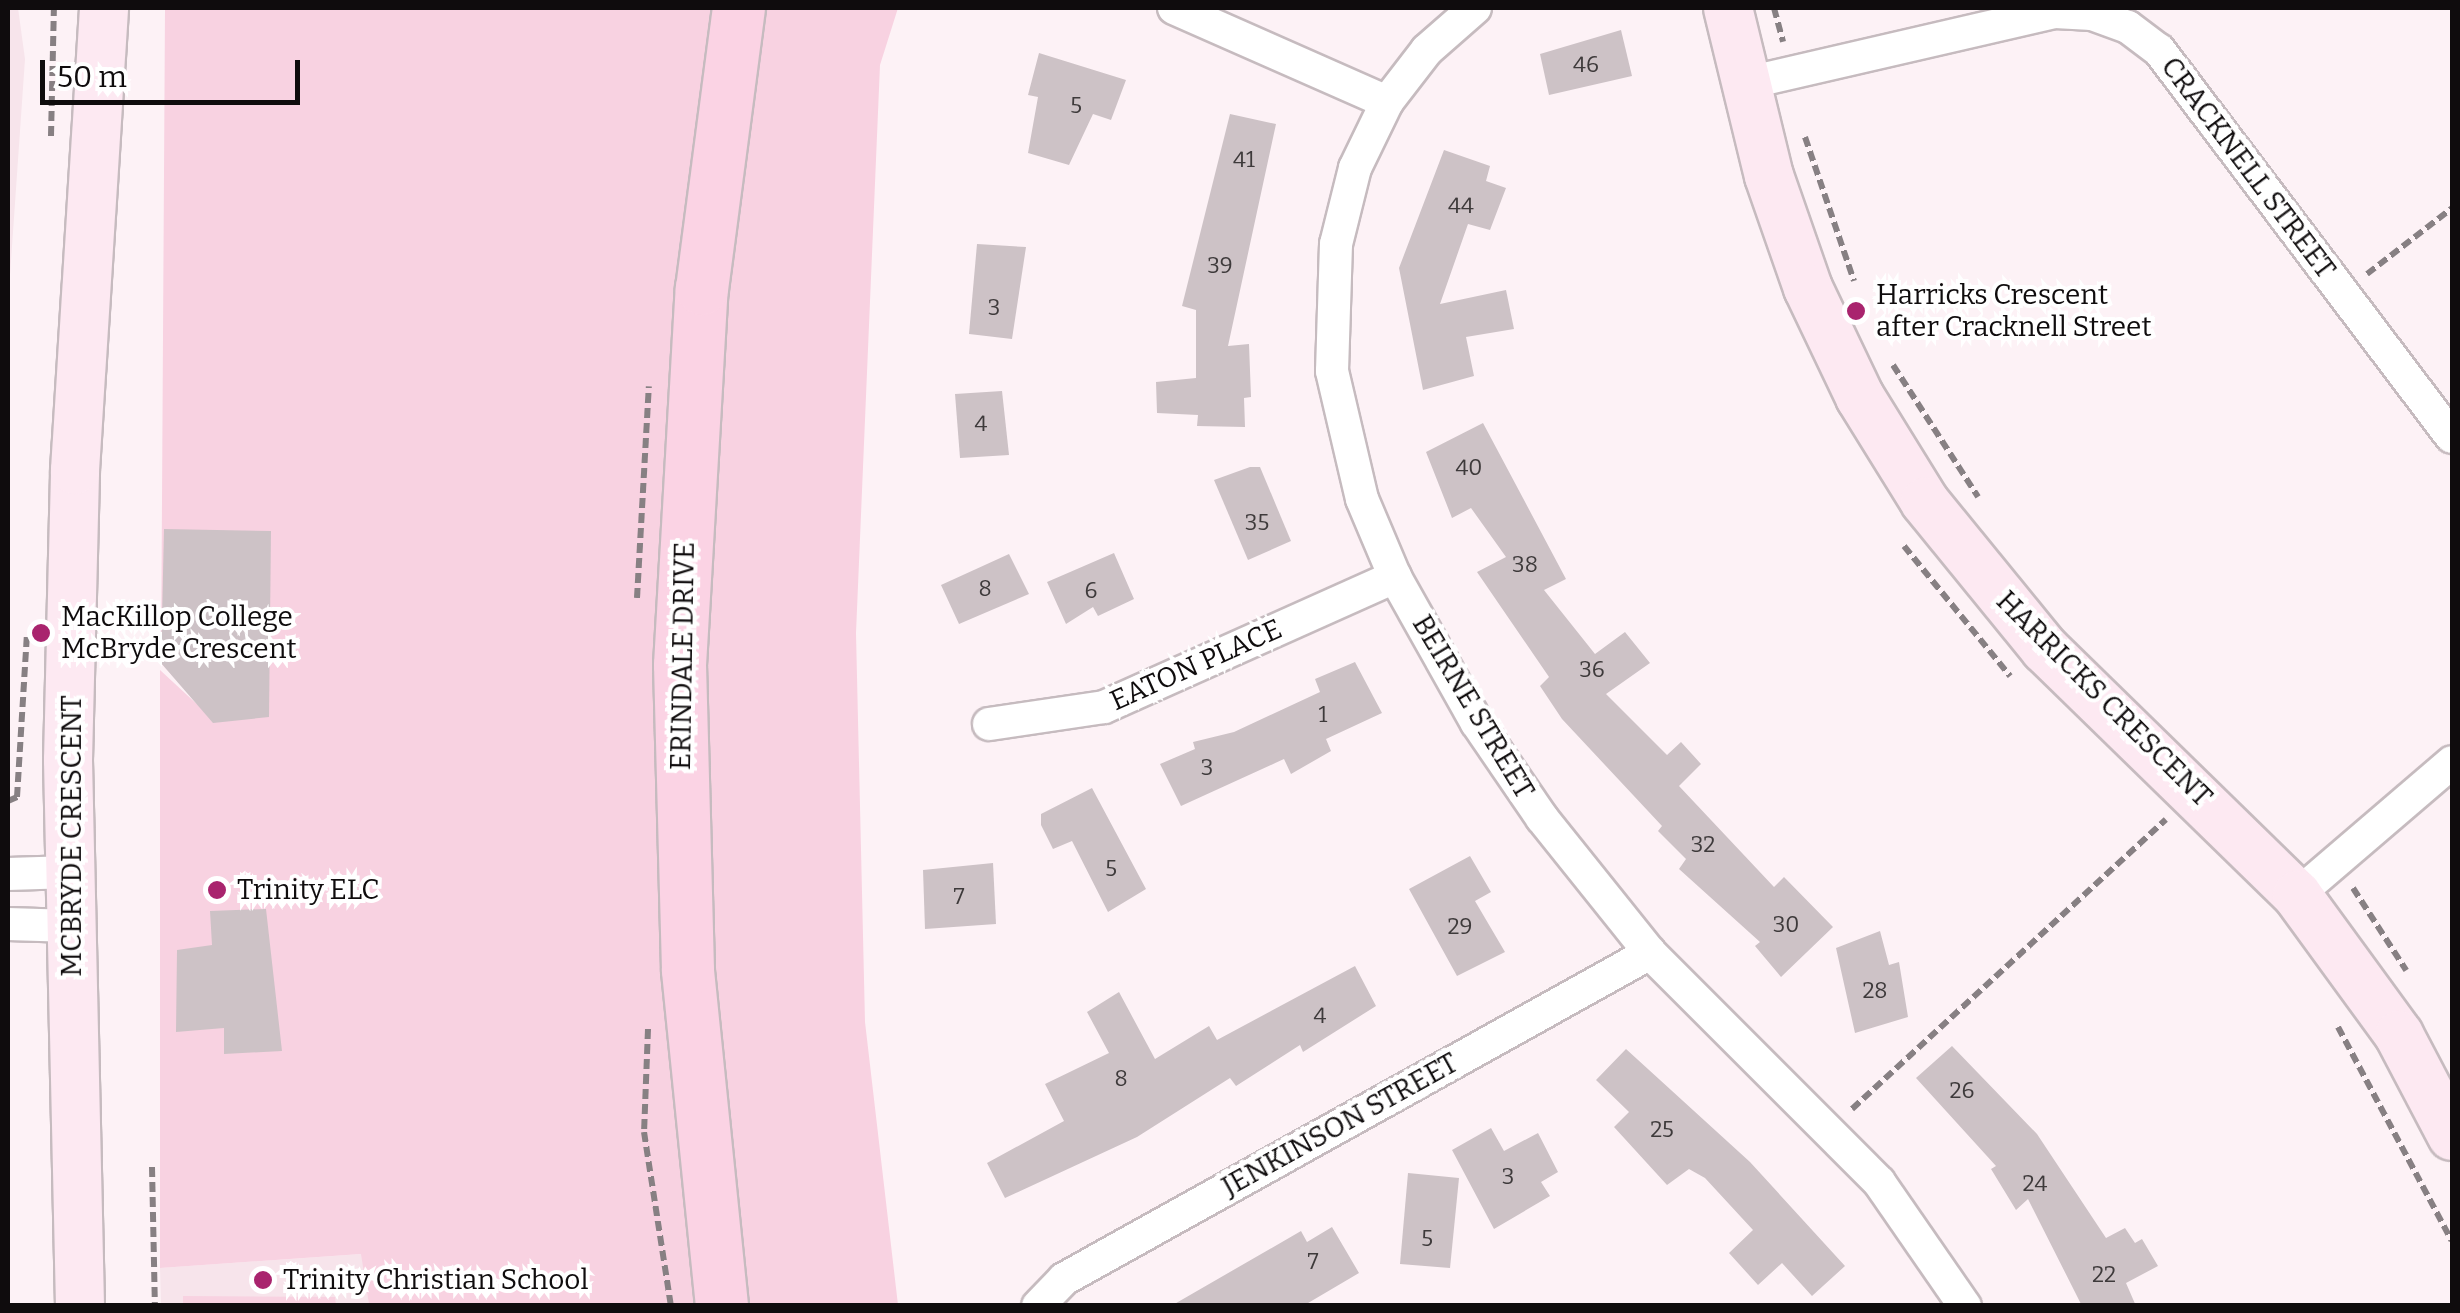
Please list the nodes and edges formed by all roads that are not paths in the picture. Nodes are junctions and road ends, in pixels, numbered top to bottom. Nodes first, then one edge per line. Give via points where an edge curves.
1 (104, 8) edge
2 (739, 8) edge
3 (1174, 8) edge
4 (1475, 8) edge
5 (1728, 8) edge
6 (1768, 78) junction
7 (1387, 102) junction
8 (2452, 437) edge
9 (1395, 577) junction
10 (989, 724) dead end
11 (2452, 762) edge
12 (71, 872) junction
13 (8, 874) edge
14 (2314, 880) junction
15 (8, 924) edge
16 (72, 926) junction
17 (1650, 954) junction
18 (2452, 1136) edge
19 (1964, 1305) edge
20 (80, 1306) edge
21 (722, 1306) edge
22 (1038, 1306) edge

1 - 12 street, MCBRYDE CRESCENT via 76,470
2 - 21 main road, ERINDALE DRIVE via 702,290 680,665 688,970
3 - 7 street
4 - 7 street, BEIRNE STREET via 1426,50
5 - 6 street, HARRICKS CRESCENT
6 - 8 street, CRACKNELL STREET via 2054,12 2092,14 2128,27 2159,50
6 - 14 street, HARRICKS CRESCENT via 1769,176 1808,288 1860,397 1914,485 2046,649 2194,791
7 - 9 street, BEIRNE STREET via 1355,168 1336,244 1330,328 1348,457
9 - 10 street, EATON PLACE via 1104,706
9 - 17 street, BEIRNE STREET via 1477,724
11 - 14 street
12 - 13 street
12 - 16 street, MCBRYDE CRESCENT
14 - 18 street, HARRICKS CRESCENT
15 - 16 street
16 - 20 street, MCBRYDE CRESCENT
17 - 19 street, BEIRNE STREET via 1911,1222
17 - 22 street, JENKINSON STREET via 1064,1279

